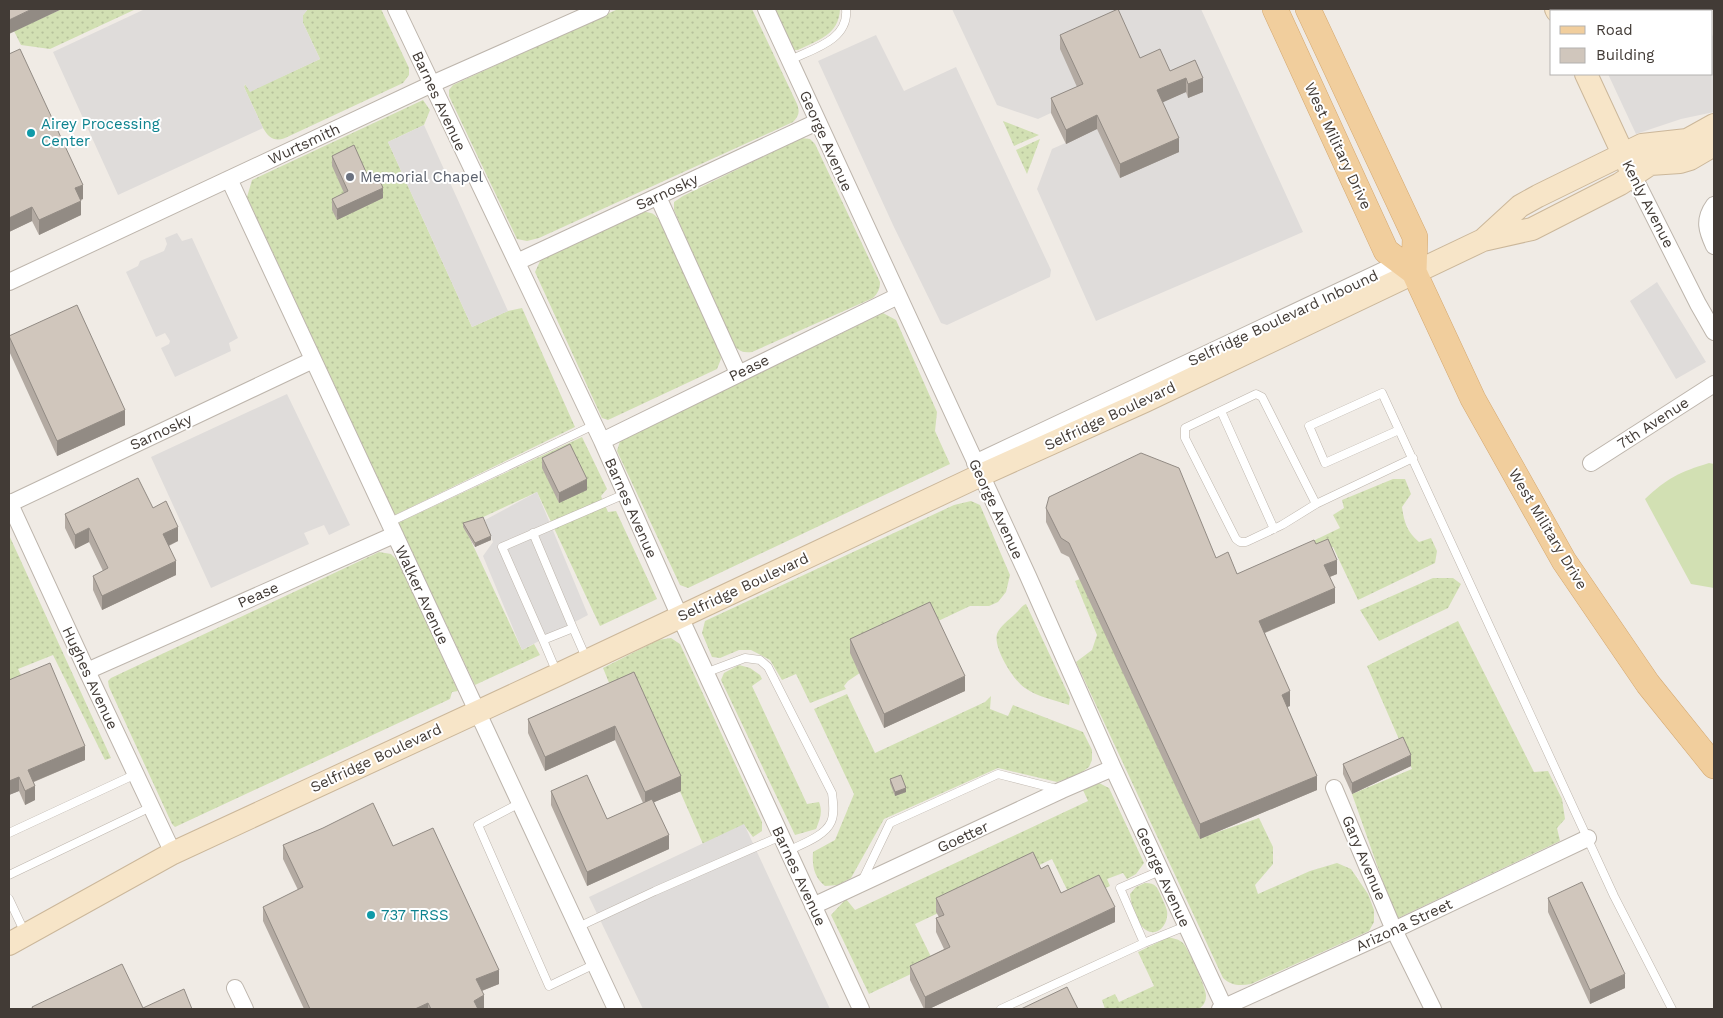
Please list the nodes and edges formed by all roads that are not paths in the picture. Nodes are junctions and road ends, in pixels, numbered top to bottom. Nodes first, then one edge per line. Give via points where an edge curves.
1 (396, 9) edge
2 (600, 9) edge
3 (766, 9) edge
4 (846, 9) edge
5 (1275, 9) edge
6 (1308, 9) edge
7 (790, 60) junction
8 (1586, 75) edge
9 (432, 84) junction
10 (817, 122) junction
11 (1714, 125) edge
12 (1714, 145) edge
13 (1628, 165) junction
14 (229, 180) junction
15 (658, 197) junction
16 (1714, 205) edge
17 (1714, 246) edge
18 (517, 262) junction
19 (1408, 267) junction
20 (9, 282) edge
21 (898, 296) junction
22 (1714, 332) edge
23 (313, 360) junction
24 (738, 373) junction
25 (1714, 384) edge
26 (1221, 411) junction
27 (594, 425) junction
28 (1399, 430) junction
29 (602, 441) junction
30 (1412, 458) junction
31 (1591, 463) dead end
32 (978, 469) junction
33 (625, 494) junction
34 (9, 503) edge
35 (1316, 504) junction
36 (391, 529) junction
37 (1274, 529) junction
38 (533, 533) junction
39 (680, 618) junction
40 (574, 628) junction
41 (542, 640) junction
42 (588, 661) junction
43 (87, 672) junction
44 (705, 673) junction
45 (557, 675) junction
46 (477, 712) junction
47 (1714, 766) edge
48 (1113, 768) junction
49 (136, 774) junction
50 (1334, 788) dead end
51 (1062, 790) junction
52 (520, 803) junction
53 (151, 806) junction
54 (9, 833) edge
55 (781, 836) junction
56 (1588, 838) junction
57 (788, 851) junction
58 (173, 852) junction
59 (1160, 871) junction
60 (9, 875) edge
61 (860, 885) junction
62 (9, 899) edge
63 (814, 906) junction
64 (1186, 926) junction
65 (578, 928) junction
66 (1394, 930) junction
67 (18, 940) edge
68 (1144, 943) junction
69 (595, 964) junction
70 (235, 988) dead end
71 (245, 1009) edge
72 (616, 1009) edge
73 (861, 1009) edge
74 (1001, 1009) edge
75 (1223, 1009) edge
76 (1433, 1009) edge
77 (1672, 1009) edge

1 - 9 street, Barnes Avenue
2 - 9 street, Wurtsmith
3 - 7 street, George Avenue
4 - 7 lane via 843,27 835,38
5 - 19 main road, West Military Drive via 1386,251
6 - 19 main road, West Military Drive via 1414,237
7 - 10 street, George Avenue
8 - 13 street, Kenly Avenue
9 - 14 street, Wurtsmith
9 - 18 street, Barnes Avenue
10 - 15 street, Sarnosky
10 - 21 street, George Avenue
11 - 13 street, Selfridge Boulevard via 1687,140 1642,145
12 - 13 street, Selfridge Boulevard via 1680,162
13 - 19 street, Selfridge Boulevard via 1538,196 1520,206 1483,240
13 - 22 street, Kenly Avenue
14 - 20 street, Wurtsmith
14 - 23 street, Walker Avenue
15 - 18 street, Sarnosky
15 - 24 street
16 - 17 street via 1706,220
18 - 27 street, Barnes Avenue
19 - 32 street, Selfridge Boulevard via 1145,401
19 - 47 main road, West Military Drive via 1472,399 1564,561 1648,684
21 - 24 street, Pease
21 - 32 street, George Avenue
23 - 34 street, Sarnosky
23 - 36 street, Walker Avenue
24 - 29 street, Pease
25 - 31 street, 7th Avenue
26 - 35 lane via 1256,394 1262,397
26 - 37 lane
26 - 37 lane via 1185,428 1184,438 1236,539 1246,542
27 - 29 street, Barnes Avenue
27 - 36 lane
28 - 28 lane via 1382,393 1309,426 1325,463
28 - 30 lane
29 - 33 street, Barnes Avenue
30 - 35 lane
30 - 56 lane
32 - 39 street, Selfridge Boulevard
32 - 48 street, George Avenue
33 - 38 lane
33 - 39 street, Barnes Avenue
34 - 43 street, Hughes Avenue
35 - 37 lane
36 - 43 street, Pease
36 - 46 street, Walker Avenue
38 - 40 lane
38 - 41 lane via 502,547
39 - 42 street, Selfridge Boulevard
39 - 44 street, Barnes Avenue
40 - 41 lane
40 - 42 lane
41 - 45 lane
42 - 45 street, Selfridge Boulevard
43 - 49 street, Hughes Avenue
44 - 55 street, Barnes Avenue
44 - 57 lane via 745,658 760,660 768,667 832,793 832,821 825,831
45 - 46 street, Selfridge Boulevard
46 - 52 street, Walker Avenue
46 - 58 street, Selfridge Boulevard
48 - 51 street, Goetter
48 - 59 street, George Avenue
49 - 53 street, Hughes Avenue
49 - 54 lane
50 - 66 street, Gary Avenue
51 - 61 street, Goetter
51 - 61 lane via 998,774 890,823
52 - 65 street, Walker Avenue
52 - 69 lane via 478,825 549,986
53 - 58 street, Hughes Avenue
53 - 60 lane
55 - 57 street, Barnes Avenue
55 - 65 lane
56 - 66 street, Arizona Street
56 - 77 lane
57 - 63 street, Barnes Avenue
58 - 67 street, Selfridge Boulevard
59 - 64 street, George Avenue
59 - 68 lane via 1120,888
61 - 63 street, Goetter
62 - 67 lane
63 - 73 street, Barnes Avenue
64 - 68 lane
64 - 75 street, George Avenue
65 - 69 street, Walker Avenue
66 - 75 street, Arizona Street
66 - 76 street, Gary Avenue
68 - 74 lane
69 - 72 street, Walker Avenue
70 - 71 street

